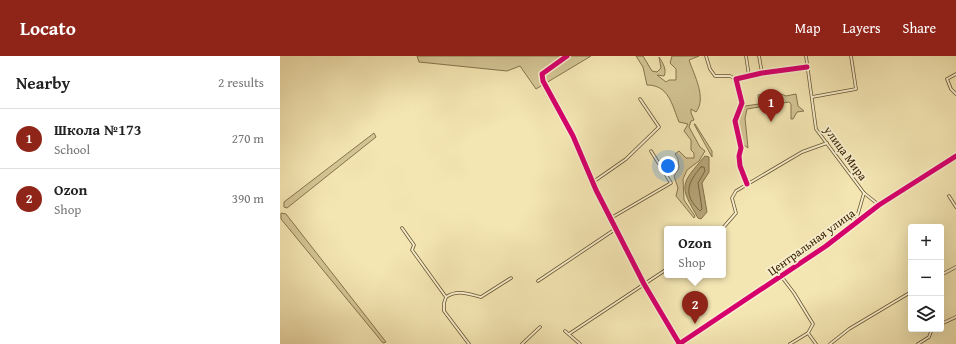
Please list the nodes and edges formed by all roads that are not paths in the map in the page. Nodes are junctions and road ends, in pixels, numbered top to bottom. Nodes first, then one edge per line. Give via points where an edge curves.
1 (567, 56) edge
2 (706, 56) edge
3 (746, 56) edge
4 (759, 56) edge
5 (806, 56) edge
6 (851, 56) edge
7 (807, 67) junction
8 (762, 73) junction
9 (956, 74) edge
10 (749, 76) junction
11 (736, 79) junction
12 (956, 94) edge
13 (812, 97) junction
14 (640, 99) dead end
15 (827, 143) junction
16 (651, 151) dead end
17 (956, 157) edge
18 (593, 182) junction
19 (747, 184) junction
20 (864, 192) junction
21 (949, 196) dead end
22 (880, 205) junction
23 (956, 207) edge
24 (611, 218) junction
25 (855, 224) junction
26 (725, 226) edge
27 (402, 228) dead end
28 (617, 228) junction
29 (956, 267) edge
30 (664, 271) edge
31 (944, 273) edge
32 (781, 276) junction
33 (511, 278) dead end
34 (538, 282) dead end
35 (644, 284) junction
36 (908, 294) edge
37 (446, 297) junction
38 (956, 317) edge
39 (944, 323) edge
40 (540, 327) dead end
41 (565, 330) dead end
42 (931, 332) edge
43 (808, 333) junction
44 (569, 334) junction
45 (469, 344) edge
46 (522, 344) edge
47 (580, 344) edge
48 (679, 344) edge
49 (790, 344) edge
50 (816, 344) edge
51 (830, 344) edge
52 (918, 344) edge

1 - 18 street via 542,74 543,81 573,136
2 - 11 street via 710,69 716,76 730,76
3 - 10 street
4 - 8 street
5 - 7 street, улица Мира
6 - 13 street via 856,89
7 - 8 street
7 - 13 street, улица Мира
8 - 10 street
9 - 12 street via 947,79
10 - 11 street
11 - 19 street via 742,103 734,120 741,148 740,166
13 - 15 street, улица Мира via 816,129
14 - 18 street via 659,127 626,159
15 - 19 street via 802,152
15 - 20 street, улица Мира
16 - 24 street via 671,183
17 - 22 street, Центральная улица
18 - 24 street
19 - 26 street via 733,193 736,213
20 - 22 street, улица Мира
20 - 25 street
21 - 23 street
22 - 25 street, Центральная улица
24 - 28 street
25 - 32 street, Центральная улица
27 - 37 street via 414,245 412,250
28 - 34 street
28 - 35 street
29 - 31 street
30 - 35 street
32 - 43 street via 813,324
32 - 48 street, Центральная улица
33 - 37 street via 481,297 454,292
35 - 44 street
35 - 48 street
36 - 51 street via 849,329
37 - 45 street via 444,311
38 - 39 street
40 - 46 street
41 - 44 street
42 - 52 street via 929,337
43 - 49 street
43 - 50 street
44 - 47 street

